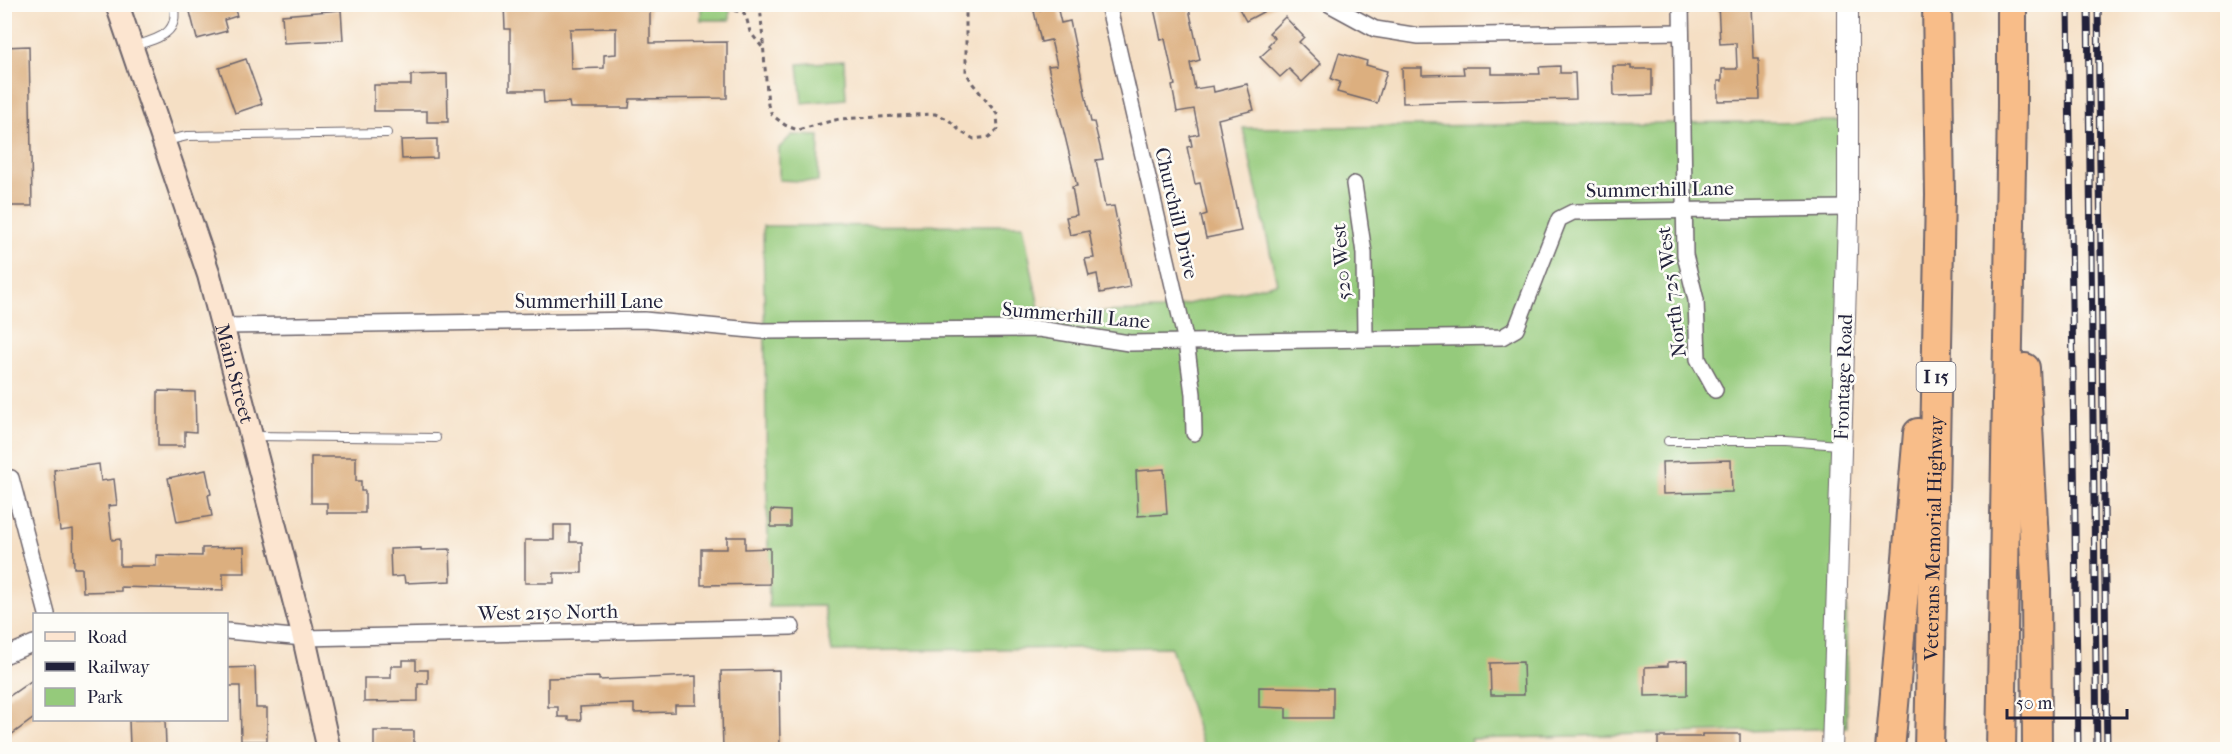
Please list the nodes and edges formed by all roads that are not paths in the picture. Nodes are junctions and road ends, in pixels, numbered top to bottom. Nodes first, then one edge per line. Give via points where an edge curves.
1 (117, 4) edge
2 (173, 4) edge
3 (1108, 4) edge
4 (1680, 4) edge
5 (1848, 4) edge
6 (1937, 4) edge
7 (2012, 4) edge
8 (1330, 6) edge
9 (1681, 32) junction
10 (131, 46) junction
11 (2012, 106) junction
12 (387, 133) dead end
13 (163, 141) junction
14 (1353, 184) dead end
15 (1940, 195) junction
16 (1848, 208) junction
17 (1683, 210) junction
18 (222, 326) junction
19 (1365, 338) junction
20 (1186, 342) junction
21 (1715, 390) dead end
22 (1194, 433) dead end
23 (251, 436) junction
24 (436, 438) dead end
25 (1668, 441) dead end
26 (1840, 445) junction
27 (10, 478) dead end
28 (47, 613) edge
29 (792, 627) dead end
30 (228, 631) edge
31 (304, 638) junction
32 (33, 644) edge
33 (4, 656) edge
34 (329, 750) edge
35 (1832, 750) edge
36 (1890, 750) edge
37 (1929, 750) edge
38 (2001, 750) edge
39 (2037, 750) edge

1 - 10 main road, Main Street
2 - 10 lane via 176,15 171,29 158,39
3 - 20 street, Churchill Drive
4 - 9 street, North 725 West
5 - 16 street, Frontage Road
6 - 15 highway, Veterans Memorial Highway / I 15
7 - 11 highway
8 - 9 street via 1374,29 1419,36
9 - 17 street, North 725 West
10 - 13 main road, Main Street
11 - 38 highway
11 - 39 highway via 2036,580
12 - 13 lane via 187,136
13 - 18 main road, Main Street via 209,275
14 - 19 street, 520 West via 1364,253
15 - 36 highway
15 - 37 highway, Veterans Memorial Highway / I 15
16 - 17 street, Summerhill Lane
16 - 26 street, Frontage Road
17 - 19 street, Summerhill Lane via 1573,212 1559,219 1516,329 1502,337
17 - 21 street, North 725 West via 1684,255 1696,300 1698,359
18 - 20 street, Summerhill Lane via 644,320 762,331 1039,329 1129,343
18 - 23 main road, Main Street
19 - 20 street, Summerhill Lane
20 - 22 street, Churchill Drive
23 - 24 lane
23 - 31 main road, Main Street
25 - 26 lane
26 - 35 street, Frontage Road
27 - 28 street
29 - 31 street, West 2150 North
30 - 31 street, West 2150 North
31 - 34 main road, Main Street
32 - 33 street

